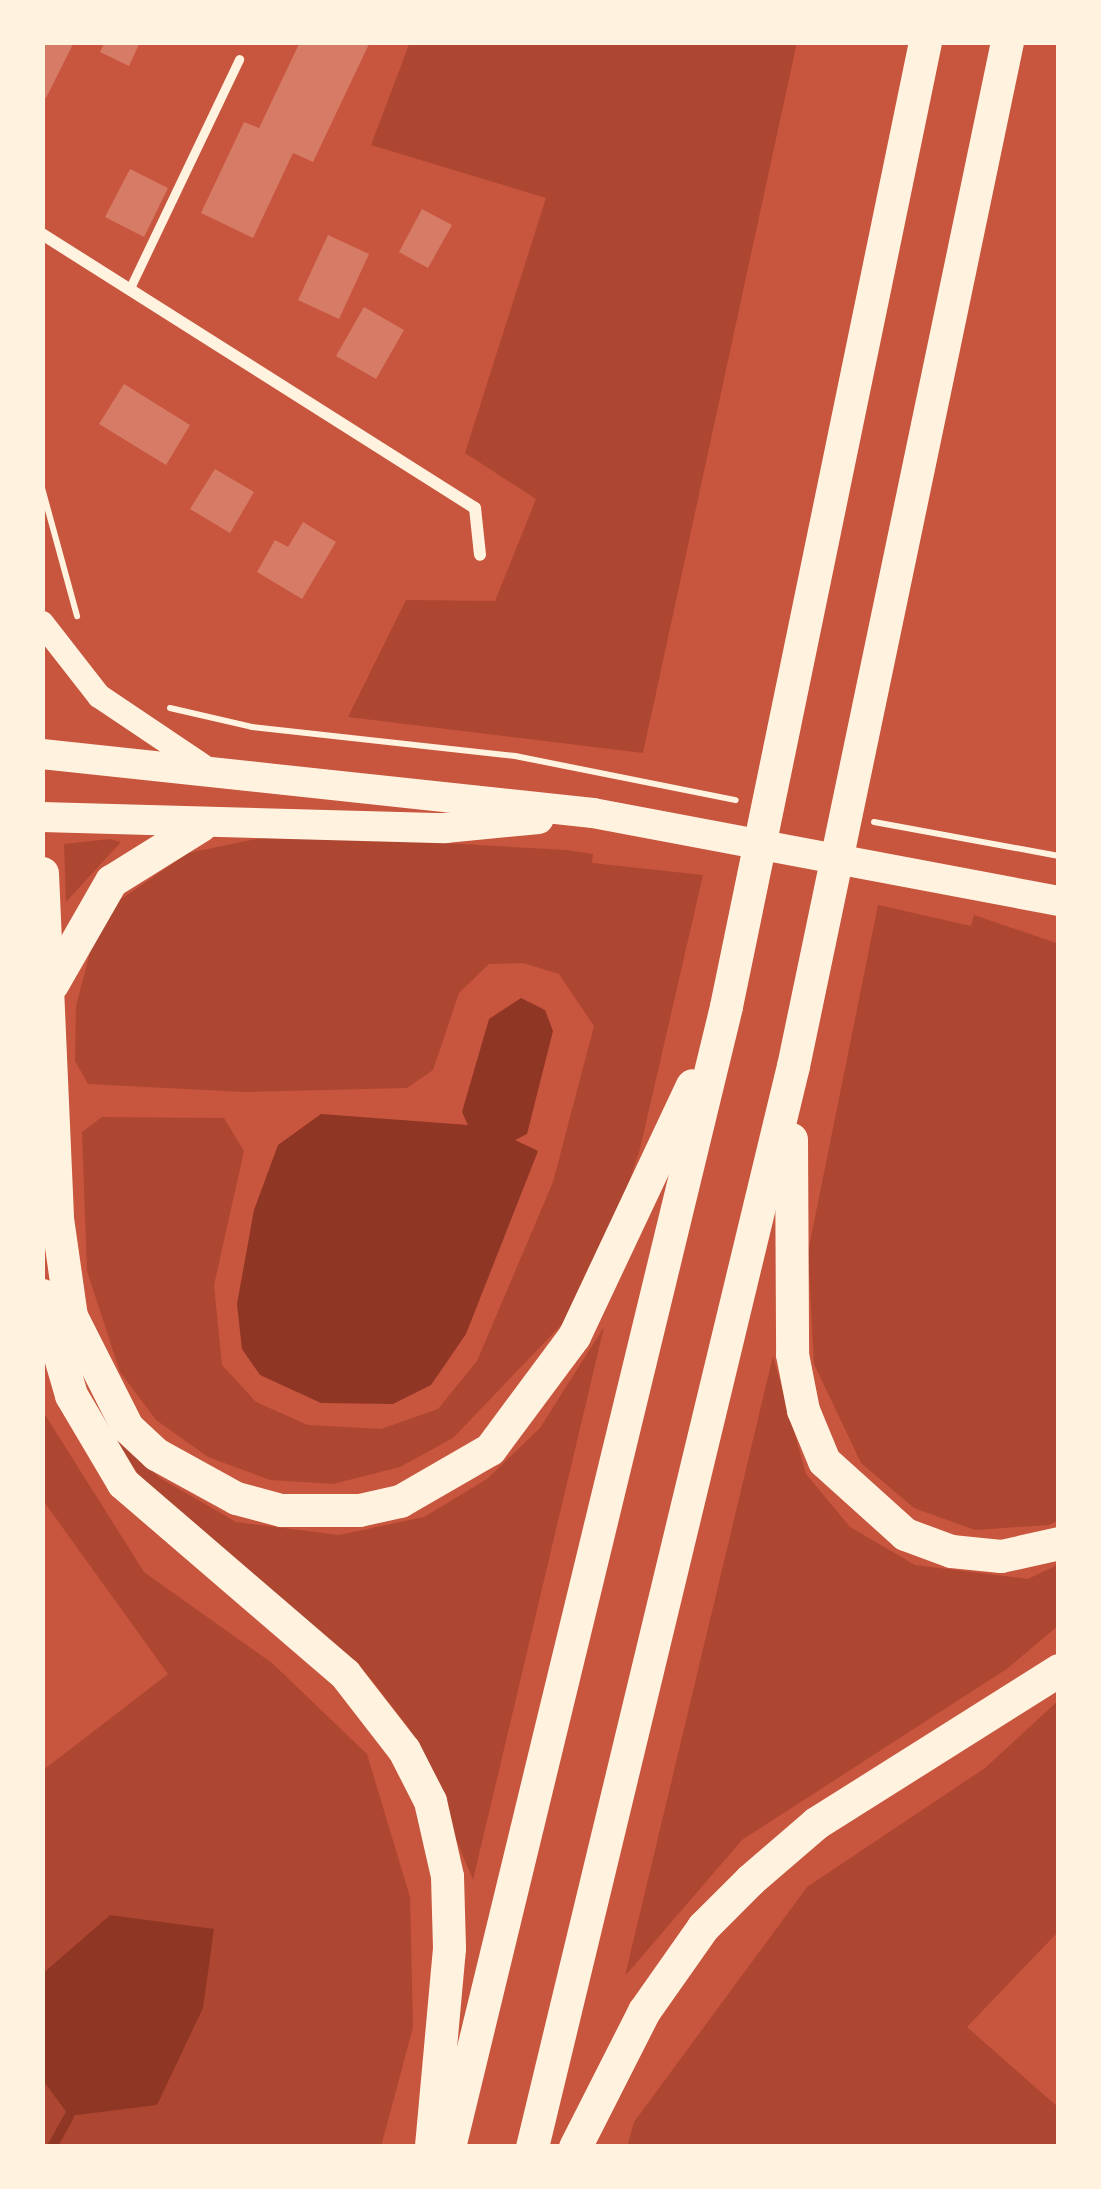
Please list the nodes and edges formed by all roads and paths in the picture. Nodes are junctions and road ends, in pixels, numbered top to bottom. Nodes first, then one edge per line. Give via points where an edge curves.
1 (925, 42) edge
2 (1007, 42) edge
3 (239, 59) dead end
4 (42, 235) edge
5 (129, 290) junction
6 (42, 488) edge
7 (480, 555) dead end
8 (42, 622) edge
9 (81, 624) dead end
10 (164, 706) dead end
11 (42, 754) edge
12 (203, 766) junction
13 (606, 778) dead end
14 (597, 814) junction
15 (42, 817) edge
16 (201, 825) junction
17 (986, 841) dead end
18 (1059, 856) edge
19 (42, 873) edge
20 (1059, 901) edge
21 (48, 991) junction
22 (726, 1006) junction
23 (793, 1066) junction
24 (42, 1295) edge
25 (1059, 1544) edge
26 (1059, 1670) edge
27 (431, 2147) edge
28 (449, 2147) edge
29 (532, 2147) edge
30 (575, 2147) edge

1 - 22 highway
2 - 23 highway
3 - 5 lane
4 - 5 street
5 - 7 street via 475,508
6 - 9 path
8 - 12 main road via 99,696
10 - 13 path via 252,727 515,755
11 - 12 main road
12 - 14 main road
14 - 16 main road via 445,829 245,818
14 - 20 main road
15 - 16 main road
16 - 21 highway via 111,881
17 - 18 path
19 - 21 highway
21 - 22 highway via 62,1267 71,1316 106,1395 156,1454 197,1482 315,1513 400,1501 449,1477 490,1449 529,1402 574,1336 640,1204
22 - 28 highway
23 - 25 highway via 789,1310 802,1410 824,1460 905,1534 952,1551 1000,1556
23 - 29 highway
24 - 27 highway via 71,1395 122,1484 345,1674 404,1750 430,1801 447,1876 449,1948
26 - 30 highway via 816,1823 750,1880 703,1927 644,2011

